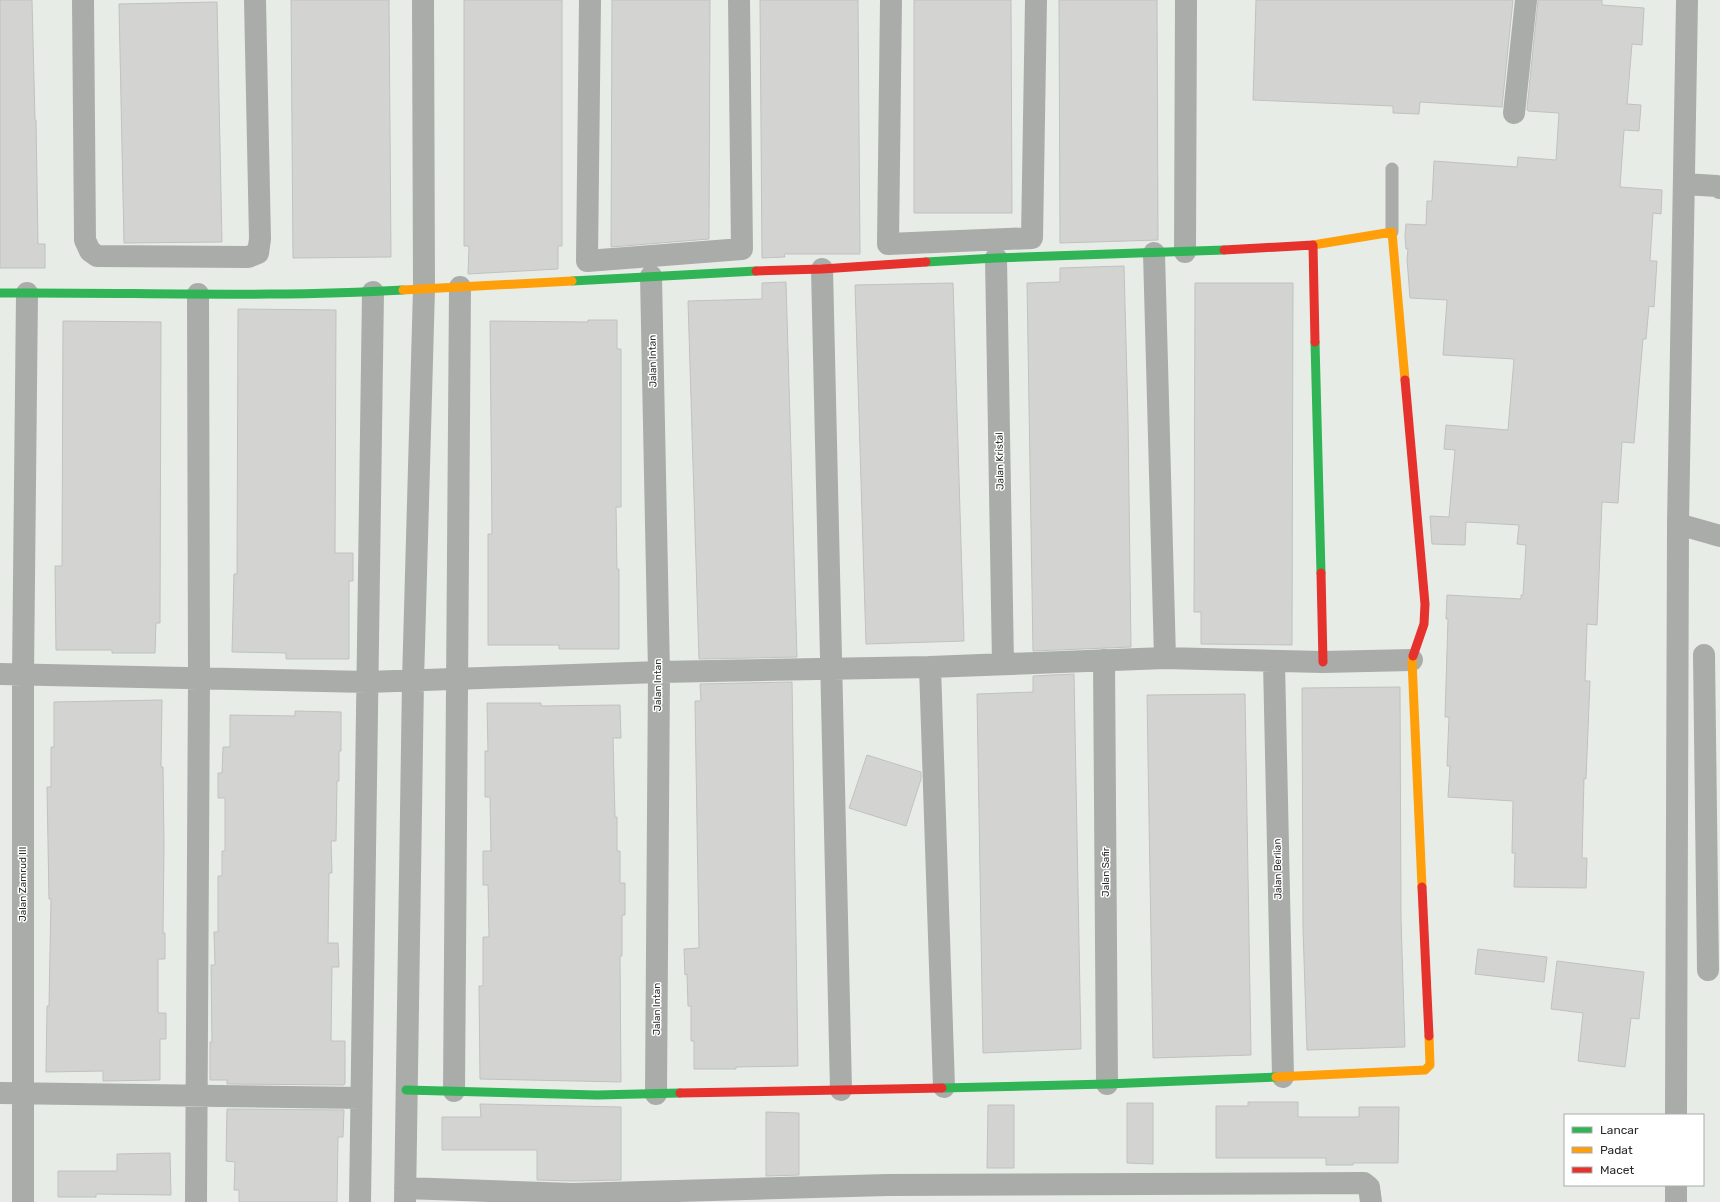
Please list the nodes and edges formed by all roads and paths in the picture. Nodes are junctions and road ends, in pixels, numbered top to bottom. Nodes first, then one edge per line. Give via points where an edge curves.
1 (83, 0) edge
2 (256, 0) edge
3 (424, 0) edge
4 (590, 0) edge
5 (739, 0) edge
6 (891, 0) edge
7 (1036, 0) edge
8 (1186, 0) edge
9 (1526, 0) edge
10 (1687, 0) edge
11 (1514, 113) dead end
12 (1392, 169) dead end
13 (1684, 184) junction
14 (1720, 188) edge
15 (1392, 232) junction
16 (1313, 246) junction
17 (1185, 252) junction
18 (1154, 253) junction
19 (996, 258) junction
20 (822, 269) junction
21 (651, 276) junction
22 (460, 287) junction
23 (424, 289) junction
24 (372, 292) junction
25 (0, 293) edge
26 (27, 293) junction
27 (198, 294) junction
28 (1678, 524) junction
29 (1720, 536) edge
30 (1712, 652) edge
31 (1678, 657) junction
32 (1165, 658) junction
33 (1104, 660) junction
34 (1412, 660) junction
35 (1274, 662) junction
36 (1323, 662) junction
37 (1003, 664) junction
38 (930, 667) junction
39 (832, 669) junction
40 (658, 672) junction
41 (0, 674) edge
42 (23, 675) junction
43 (199, 679) junction
44 (457, 679) junction
45 (413, 681) junction
46 (367, 682) junction
47 (1708, 970) dead end
48 (1283, 1077) junction
49 (1107, 1084) junction
50 (944, 1087) junction
51 (406, 1090) junction
52 (842, 1090) junction
53 (454, 1091) junction
54 (0, 1093) edge
55 (22, 1093) junction
56 (656, 1094) junction
57 (196, 1096) junction
58 (361, 1098) junction
59 (1676, 1114) edge
60 (1676, 1186) edge
61 (887, 1193) edge
62 (405, 1195) edge
63 (23, 1202) edge
64 (196, 1202) edge
65 (360, 1202) edge
66 (1371, 1202) edge
67 (1676, 1202) edge

1 - 2 street via 85,240 90,251 97,256 248,257 258,253 260,239
3 - 23 street
4 - 5 street via 586,260 742,249
6 - 7 street via 888,244 1032,238
8 - 17 street
9 - 11 street
10 - 13 street
12 - 15 lane
13 - 14 street
13 - 28 street
15 - 16 street
15 - 34 street via 1425,604 1424,624
16 - 17 street
16 - 36 street
17 - 18 street
18 - 19 street
18 - 32 street
19 - 20 street
19 - 37 street, Jalan Kristal
20 - 21 street
20 - 39 street
21 - 22 street
21 - 40 street, Jalan Intan
22 - 23 street
22 - 44 street
23 - 24 street
23 - 45 street
24 - 27 street
24 - 46 street
25 - 26 street
26 - 27 street
26 - 42 street, Jalan Zamrud III
27 - 43 street
28 - 29 street
28 - 31 street
30 - 31 street
30 - 47 street
31 - 59 street
32 - 33 street
32 - 35 street
33 - 37 street
33 - 49 street, Jalan Safir
34 - 36 street
34 - 48 street via 1430,1065 1425,1070
35 - 36 street
35 - 48 street, Jalan Berlian
37 - 38 street
38 - 39 street
38 - 50 street
39 - 40 street
39 - 52 street
40 - 44 street
40 - 56 street, Jalan Intan
41 - 42 street
42 - 43 street
42 - 55 street, Jalan Zamrud III
43 - 46 street
43 - 57 street
44 - 45 street
44 - 53 street
45 - 46 street
45 - 51 street
46 - 58 street
48 - 49 street
49 - 50 street
50 - 52 street
51 - 53 street
51 - 62 street
52 - 56 street
53 - 56 street
54 - 55 street
55 - 57 street
55 - 63 street, Jalan Zamrud III
57 - 58 street
57 - 64 street
58 - 65 street
60 - 67 street
61 - 62 street
61 - 66 street via 1364,1183 1369,1187

